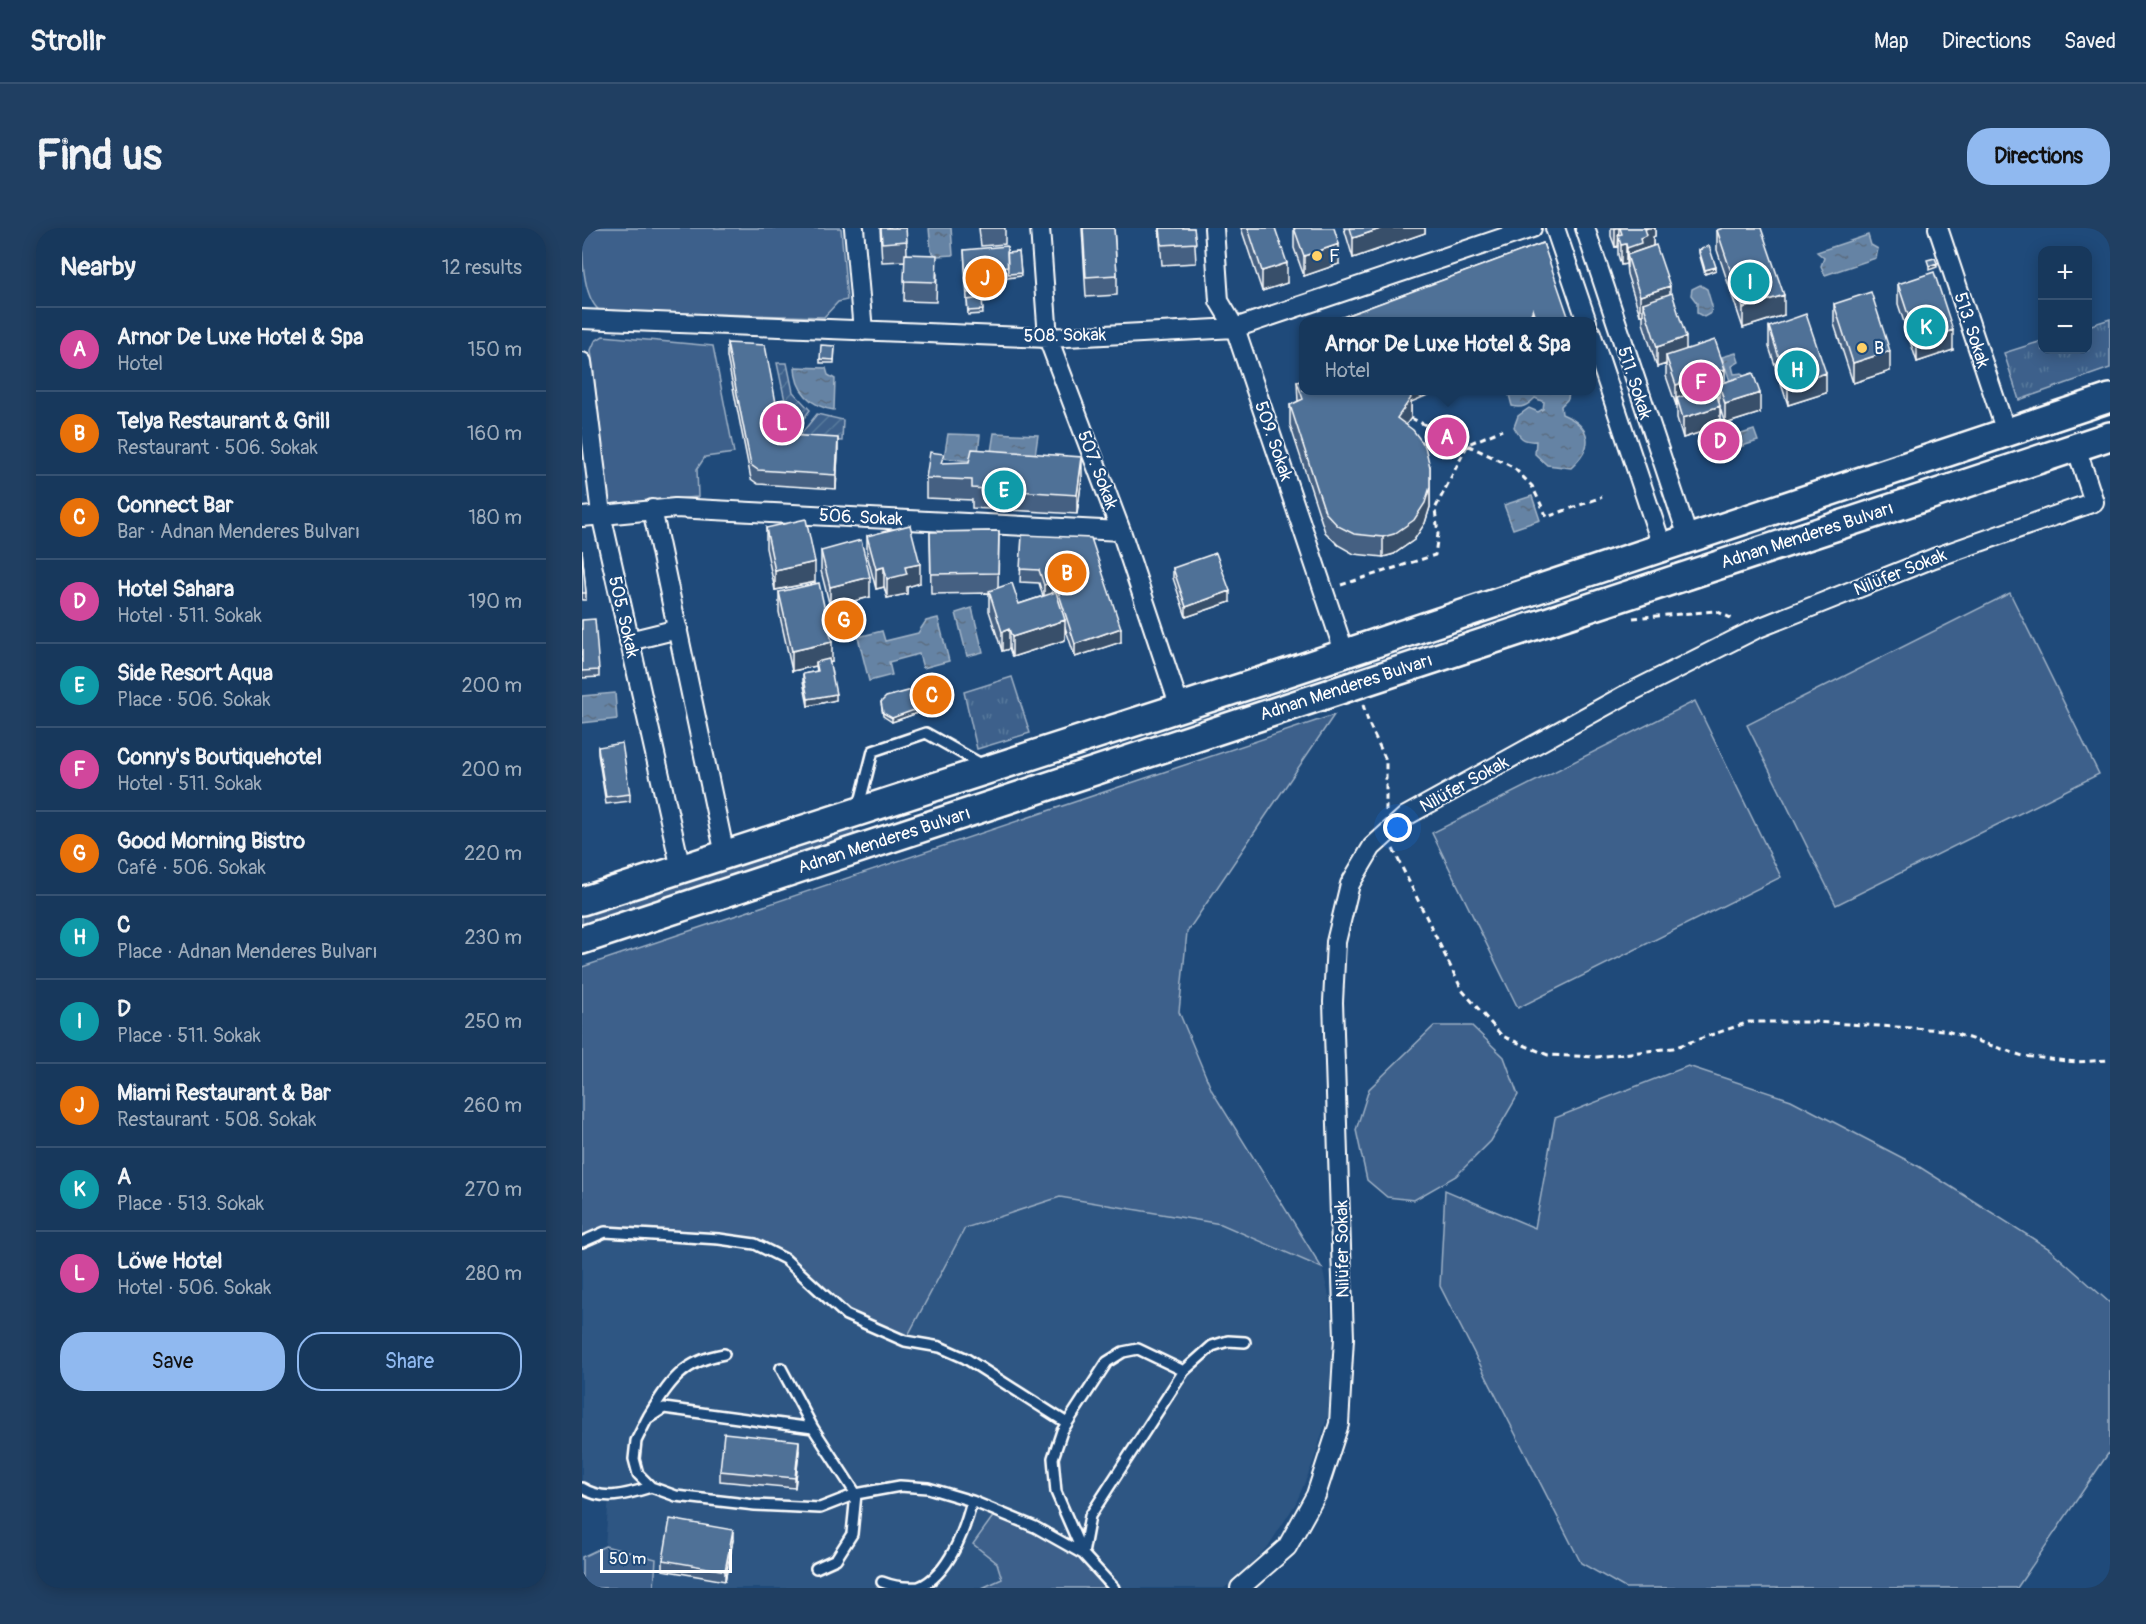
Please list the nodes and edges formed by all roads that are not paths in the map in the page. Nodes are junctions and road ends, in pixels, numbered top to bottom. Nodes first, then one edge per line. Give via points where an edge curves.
1 (854, 228) edge
2 (1040, 228) edge
3 (1214, 228) edge
4 (1532, 228) edge
5 (1555, 228) edge
6 (1585, 228) edge
7 (1938, 228) edge
8 (1586, 317) edge
9 (582, 319) edge
10 (1235, 328) junction
11 (863, 331) junction
12 (1048, 338) junction
13 (1596, 348) edge
14 (582, 362) edge
15 (2110, 398) edge
16 (2006, 432) junction
17 (2110, 435) edge
18 (2076, 447) junction
19 (652, 509) junction
20 (601, 514) junction
21 (582, 517) edge
22 (1121, 531) junction
23 (1688, 537) junction
24 (1662, 546) junction
25 (678, 629) junction
26 (629, 641) junction
27 (1345, 654) junction
28 (1180, 708) junction
29 (990, 769) junction
30 (857, 813) junction
31 (725, 855) junction
32 (681, 869) junction
33 (582, 901) edge
34 (582, 940) edge
35 (582, 1242) edge
36 (1245, 1342) dead end
37 (724, 1354) dead end
38 (781, 1368) dead end
39 (1184, 1371) junction
40 (647, 1419) junction
41 (1067, 1423) junction
42 (813, 1428) junction
43 (651, 1487) junction
44 (582, 1488) edge
45 (856, 1494) junction
46 (972, 1501) junction
47 (1083, 1554) junction
48 (816, 1568) dead end
49 (882, 1582) dead end
50 (1114, 1588) edge
51 (1240, 1588) edge

1 - 11 street
2 - 12 street, 507. Sokak
3 - 10 street, 509. Sokak via 1219,301
4 - 10 street, 508. Sokak
5 - 8 street
6 - 23 street, 511. Sokak
7 - 16 street, 513. Sokak
9 - 11 street, 508. Sokak
10 - 12 street, 508. Sokak
10 - 27 street, 509. Sokak
11 - 12 street, 508. Sokak
12 - 22 street, 507. Sokak
13 - 24 street, 511. Sokak
14 - 20 street, 505. Sokak
15 - 16 main road, Adnan Menderes Bulvarı
16 - 23 main road, Adnan Menderes Bulvarı
17 - 18 main road, Adnan Menderes Bulvarı
18 - 34 main road, Adnan Menderes Bulvarı
18 - 51 street, Nilüfer Sokak via 2094,502 1934,558 1756,629 1615,700 1406,816 1372,847 1350,884 1336,942 1333,1002 1344,1338 1339,1424 1316,1495 1287,1547
19 - 20 street, 506. Sokak
19 - 22 street, 506. Sokak
19 - 25 street
20 - 21 street, 506. Sokak
20 - 26 street, 505. Sokak
22 - 28 street, 507. Sokak
23 - 24 main road, Adnan Menderes Bulvarı
24 - 27 main road, Adnan Menderes Bulvarı
25 - 26 street
25 - 31 street
26 - 32 street, 505. Sokak
27 - 28 main road, Adnan Menderes Bulvarı
28 - 29 main road, Adnan Menderes Bulvarı
29 - 30 main road, Adnan Menderes Bulvarı
29 - 30 lane via 926,733 873,751
30 - 31 main road, Adnan Menderes Bulvarı
31 - 32 main road, Adnan Menderes Bulvarı
32 - 33 main road, Adnan Menderes Bulvarı
35 - 41 lane via 605,1232 755,1244 785,1259 846,1315 905,1341 940,1347 965,1358
36 - 39 lane via 1228,1341 1212,1347
37 - 40 lane via 704,1357 686,1367 667,1386
38 - 42 lane
39 - 41 lane via 1138,1349 1123,1352 1107,1362
39 - 47 lane via 1090,1516
40 - 42 lane via 664,1408 680,1408
40 - 43 lane via 636,1441 634,1459 638,1474
41 - 47 lane via 1053,1458 1056,1492
42 - 45 lane
43 - 44 lane via 609,1496
43 - 45 lane via 676,1496 820,1508
45 - 46 lane via 900,1486 928,1488
45 - 48 lane via 852,1534 836,1559
46 - 47 lane via 1035,1527
46 - 49 lane via 964,1533 933,1577 918,1587 896,1588
47 - 50 lane

